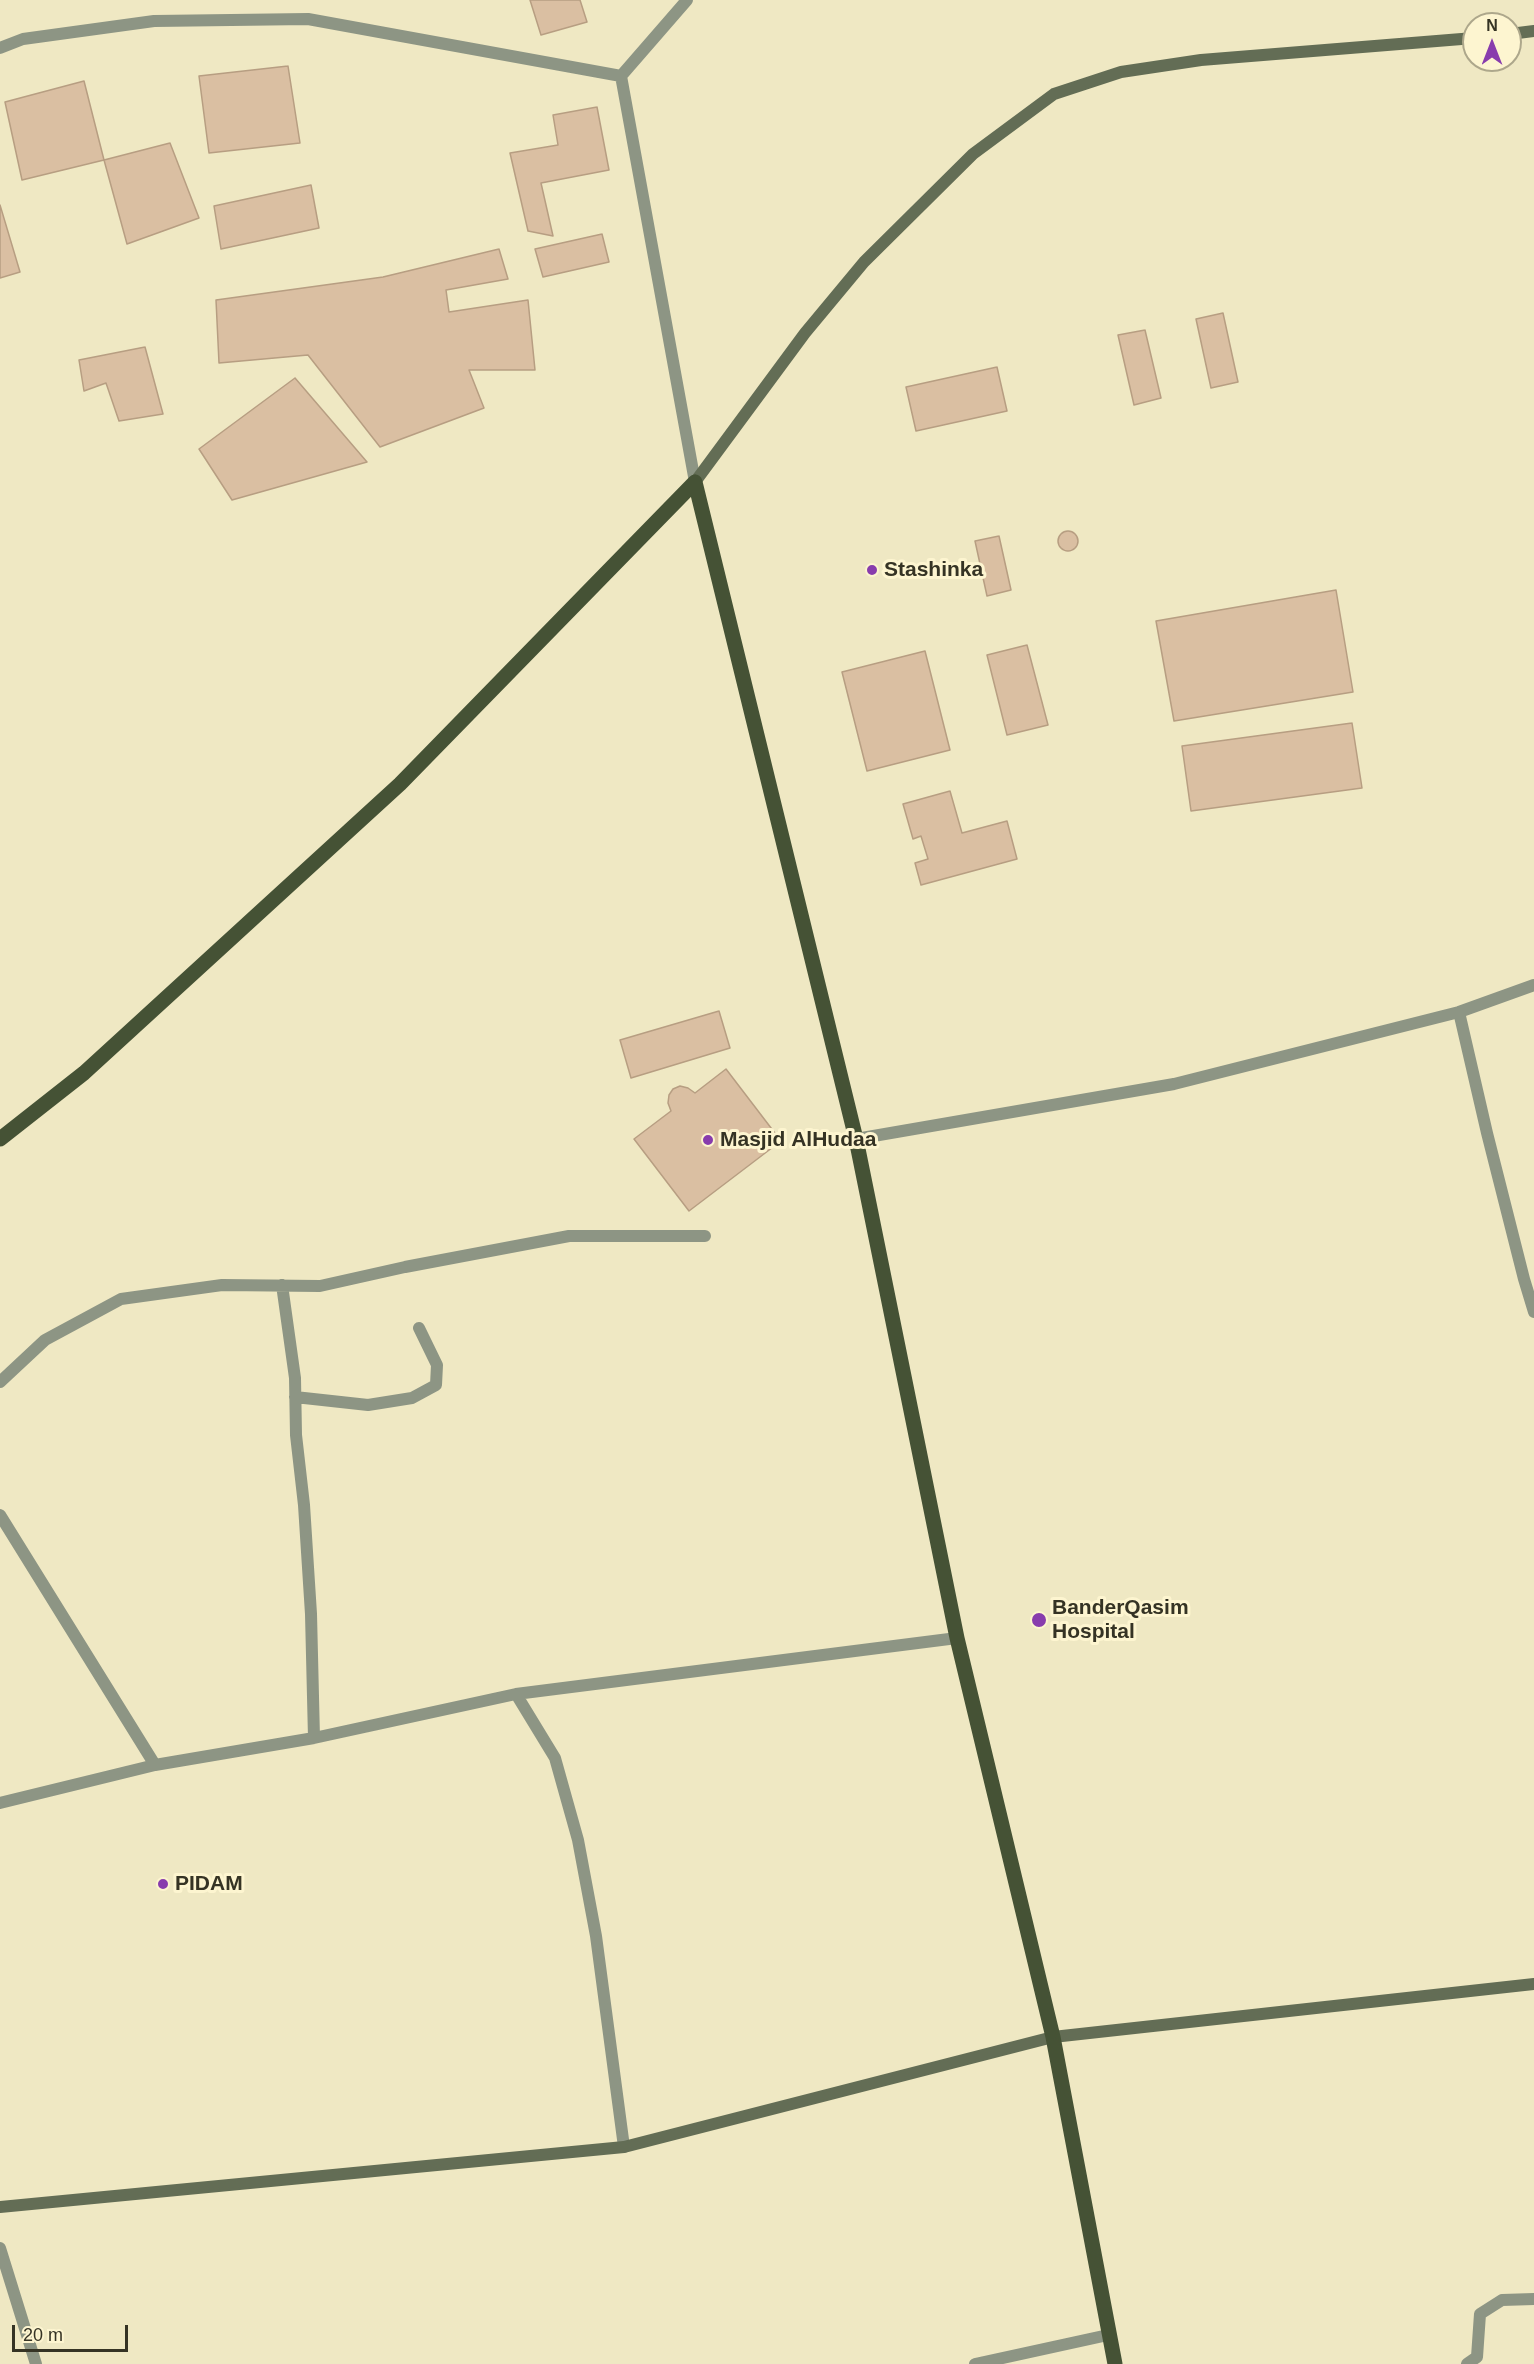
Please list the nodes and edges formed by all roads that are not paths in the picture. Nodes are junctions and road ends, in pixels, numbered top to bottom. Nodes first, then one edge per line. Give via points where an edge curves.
1 (687, 0) edge
2 (1462, 39) edge
3 (0, 48) edge
4 (621, 76) junction
5 (695, 482) junction
6 (1534, 985) edge
7 (1460, 1012) junction
8 (0, 1138) edge
9 (856, 1139) junction
10 (705, 1236) dead end
11 (282, 1285) junction
12 (1534, 1312) edge
13 (419, 1328) dead end
14 (0, 1382) edge
15 (295, 1397) junction
16 (0, 1515) edge
17 (957, 1638) junction
18 (516, 1694) junction
19 (314, 1738) junction
20 (155, 1766) junction
21 (0, 1803) edge
22 (1534, 1984) edge
23 (1053, 2037) junction
24 (624, 2146) junction
25 (0, 2207) edge
26 (0, 2248) edge
27 (1534, 2299) edge
28 (1108, 2336) junction
29 (36, 2364) edge
30 (975, 2364) edge
31 (1115, 2364) edge
32 (1467, 2364) edge

1 - 4 street
2 - 5 street via 1201,60 1121,72 1054,94 974,154 864,262 805,333
3 - 4 street via 23,39 154,21 309,18
4 - 5 street
5 - 8 main road via 400,784 84,1073
5 - 9 main road
6 - 7 street
7 - 9 street via 1174,1084
7 - 12 street
9 - 17 main road
10 - 11 street via 569,1236 320,1286
11 - 14 street via 222,1284 121,1299 45,1341
11 - 15 street
13 - 15 street via 437,1365 436,1385 412,1398 368,1405
15 - 19 street via 311,1614
16 - 20 street
17 - 18 street
17 - 23 main road
18 - 19 street
18 - 24 street via 555,1758 579,1840
19 - 20 street
20 - 21 street
22 - 23 street
23 - 24 street
23 - 28 main road
24 - 25 street
26 - 29 street
27 - 32 street via 1502,2300 1480,2314 1477,2357
28 - 30 street
28 - 31 main road

